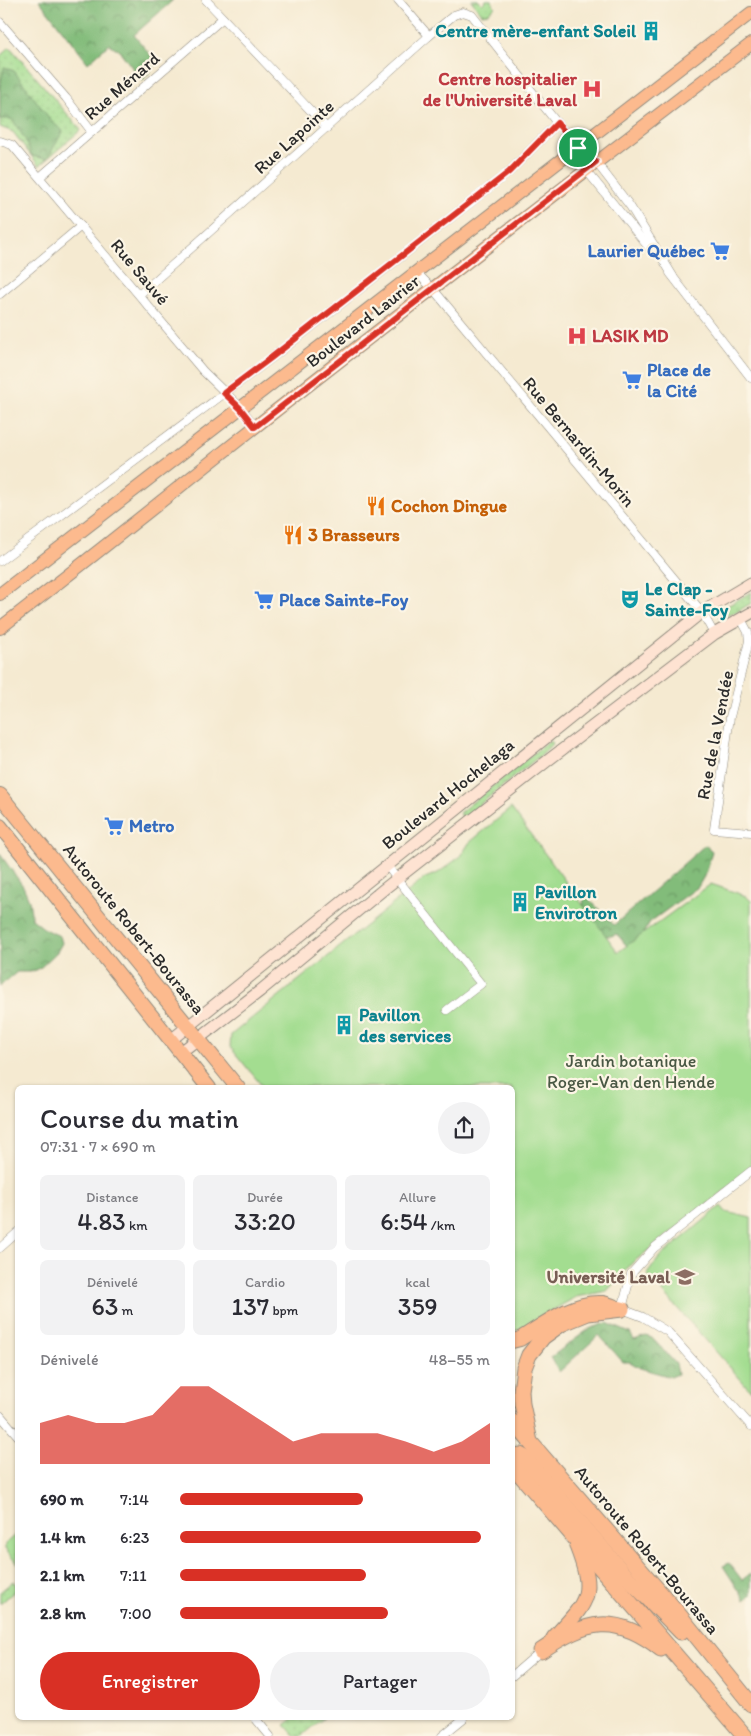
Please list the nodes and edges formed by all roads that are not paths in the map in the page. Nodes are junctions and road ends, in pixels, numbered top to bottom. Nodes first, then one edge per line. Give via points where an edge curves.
1 (206, 0) edge
2 (398, 0) edge
3 (751, 14) edge
4 (223, 18) junction
5 (0, 22) edge
6 (429, 36) junction
7 (751, 44) edge
8 (557, 123) junction
9 (327, 128) junction
10 (92, 132) junction
11 (0, 141) edge
12 (578, 148) junction
13 (591, 166) junction
14 (40, 177) junction
15 (81, 226) junction
16 (417, 272) junction
17 (673, 276) junction
18 (433, 289) junction
19 (0, 294) edge
20 (140, 294) junction
21 (751, 378) edge
22 (224, 393) junction
23 (240, 408) junction
24 (255, 427) junction
25 (0, 561) edge
26 (751, 583) edge
27 (0, 594) edge
28 (702, 612) junction
29 (751, 613) edge
30 (740, 619) junction
31 (0, 628) edge
32 (714, 634) junction
33 (0, 794) edge
34 (0, 826) edge
35 (751, 832) edge
36 (387, 866) junction
37 (398, 879) junction
38 (447, 1010) dead end
39 (188, 1025) junction
40 (198, 1038) junction
41 (171, 1040) junction
42 (181, 1052) junction
43 (207, 1085) edge
44 (236, 1085) edge
45 (751, 1171) edge
46 (15, 1235) edge
47 (0, 1248) edge
48 (622, 1309) junction
49 (515, 1340) edge
50 (0, 1415) edge
51 (515, 1424) edge
52 (751, 1426) edge
53 (15, 1432) edge
54 (530, 1442) junction
55 (515, 1456) edge
56 (515, 1468) edge
57 (572, 1535) junction
58 (541, 1652) junction
59 (515, 1674) edge
60 (696, 1680) junction
61 (748, 1700) edge
62 (257, 1720) edge
63 (462, 1720) edge
64 (270, 1736) edge
65 (442, 1736) edge
66 (745, 1736) edge

1 - 4 street
2 - 6 street
3 - 12 main road, Boulevard Laurier
4 - 9 street
4 - 10 street, Rue Ménard
5 - 10 street
6 - 8 street, Rue Lapointe via 454,15 463,12 472,15
6 - 9 street, Rue Lapointe
7 - 13 main road, Boulevard Laurier
8 - 12 street
8 - 22 street, Boulevard Laurier via 509,172
9 - 20 street, Rue Lapointe
10 - 14 street, Rue Ménard
11 - 14 street, Rue Sauvé via 12,145
12 - 13 street
12 - 13 street
12 - 16 main road, Boulevard Laurier
13 - 17 street
13 - 17 street via 630,206
13 - 18 main road, Boulevard Laurier
14 - 15 street, Rue Sauvé
15 - 19 street
15 - 20 street, Rue Sauvé
16 - 18 street, Rue Bernardin-Morin
16 - 23 main road, Boulevard Laurier
17 - 21 street
18 - 24 main road, Boulevard Laurier
18 - 28 street, Rue Bernardin-Morin
20 - 22 street, Rue Sauvé
22 - 23 street, Rue Sauvé
22 - 25 street, Boulevard Laurier
23 - 24 street, Rue Sauvé
23 - 27 main road, Boulevard Laurier
24 - 31 main road, Boulevard Laurier
26 - 28 main road, Boulevard Hochelaga
28 - 32 street, Rue Bernardin-Morin
28 - 36 main road, Boulevard Hochelaga
29 - 30 main road, Boulevard Hochelaga
30 - 32 main road, Boulevard Hochelaga
30 - 35 street, Rue de la Vendée via 749,641 730,717 714,829
32 - 37 main road, Boulevard Hochelaga
33 - 39 highway, Autoroute Robert-Bourassa
34 - 41 highway
36 - 37 street
36 - 39 main road, Boulevard Hochelaga
37 - 38 street via 481,984
37 - 40 main road, Boulevard Hochelaga
39 - 40 highway, Autoroute Robert-Bourassa
39 - 41 main road, Boulevard Hochelaga
40 - 42 main road, Boulevard Hochelaga
40 - 44 highway, Autoroute Robert-Bourassa
41 - 42 highway
42 - 43 highway
45 - 48 street via 654,1248 631,1274
46 - 47 street
48 - 49 highway via 603,1303 588,1304 563,1312
48 - 52 street via 668,1332
48 - 54 highway via 588,1313 561,1324 543,1337 530,1355 524,1368 521,1391
50 - 53 street
51 - 54 highway, Autoroute Robert-Bourassa
54 - 61 highway, Autoroute Robert-Bourassa
55 - 61 highway via 525,1458 626,1576
56 - 57 highway
57 - 58 highway via 586,1573 586,1593 576,1614
57 - 60 highway
58 - 59 street
58 - 60 highway via 580,1629 599,1625 621,1626 646,1638
60 - 66 highway
62 - 64 street
63 - 65 street

